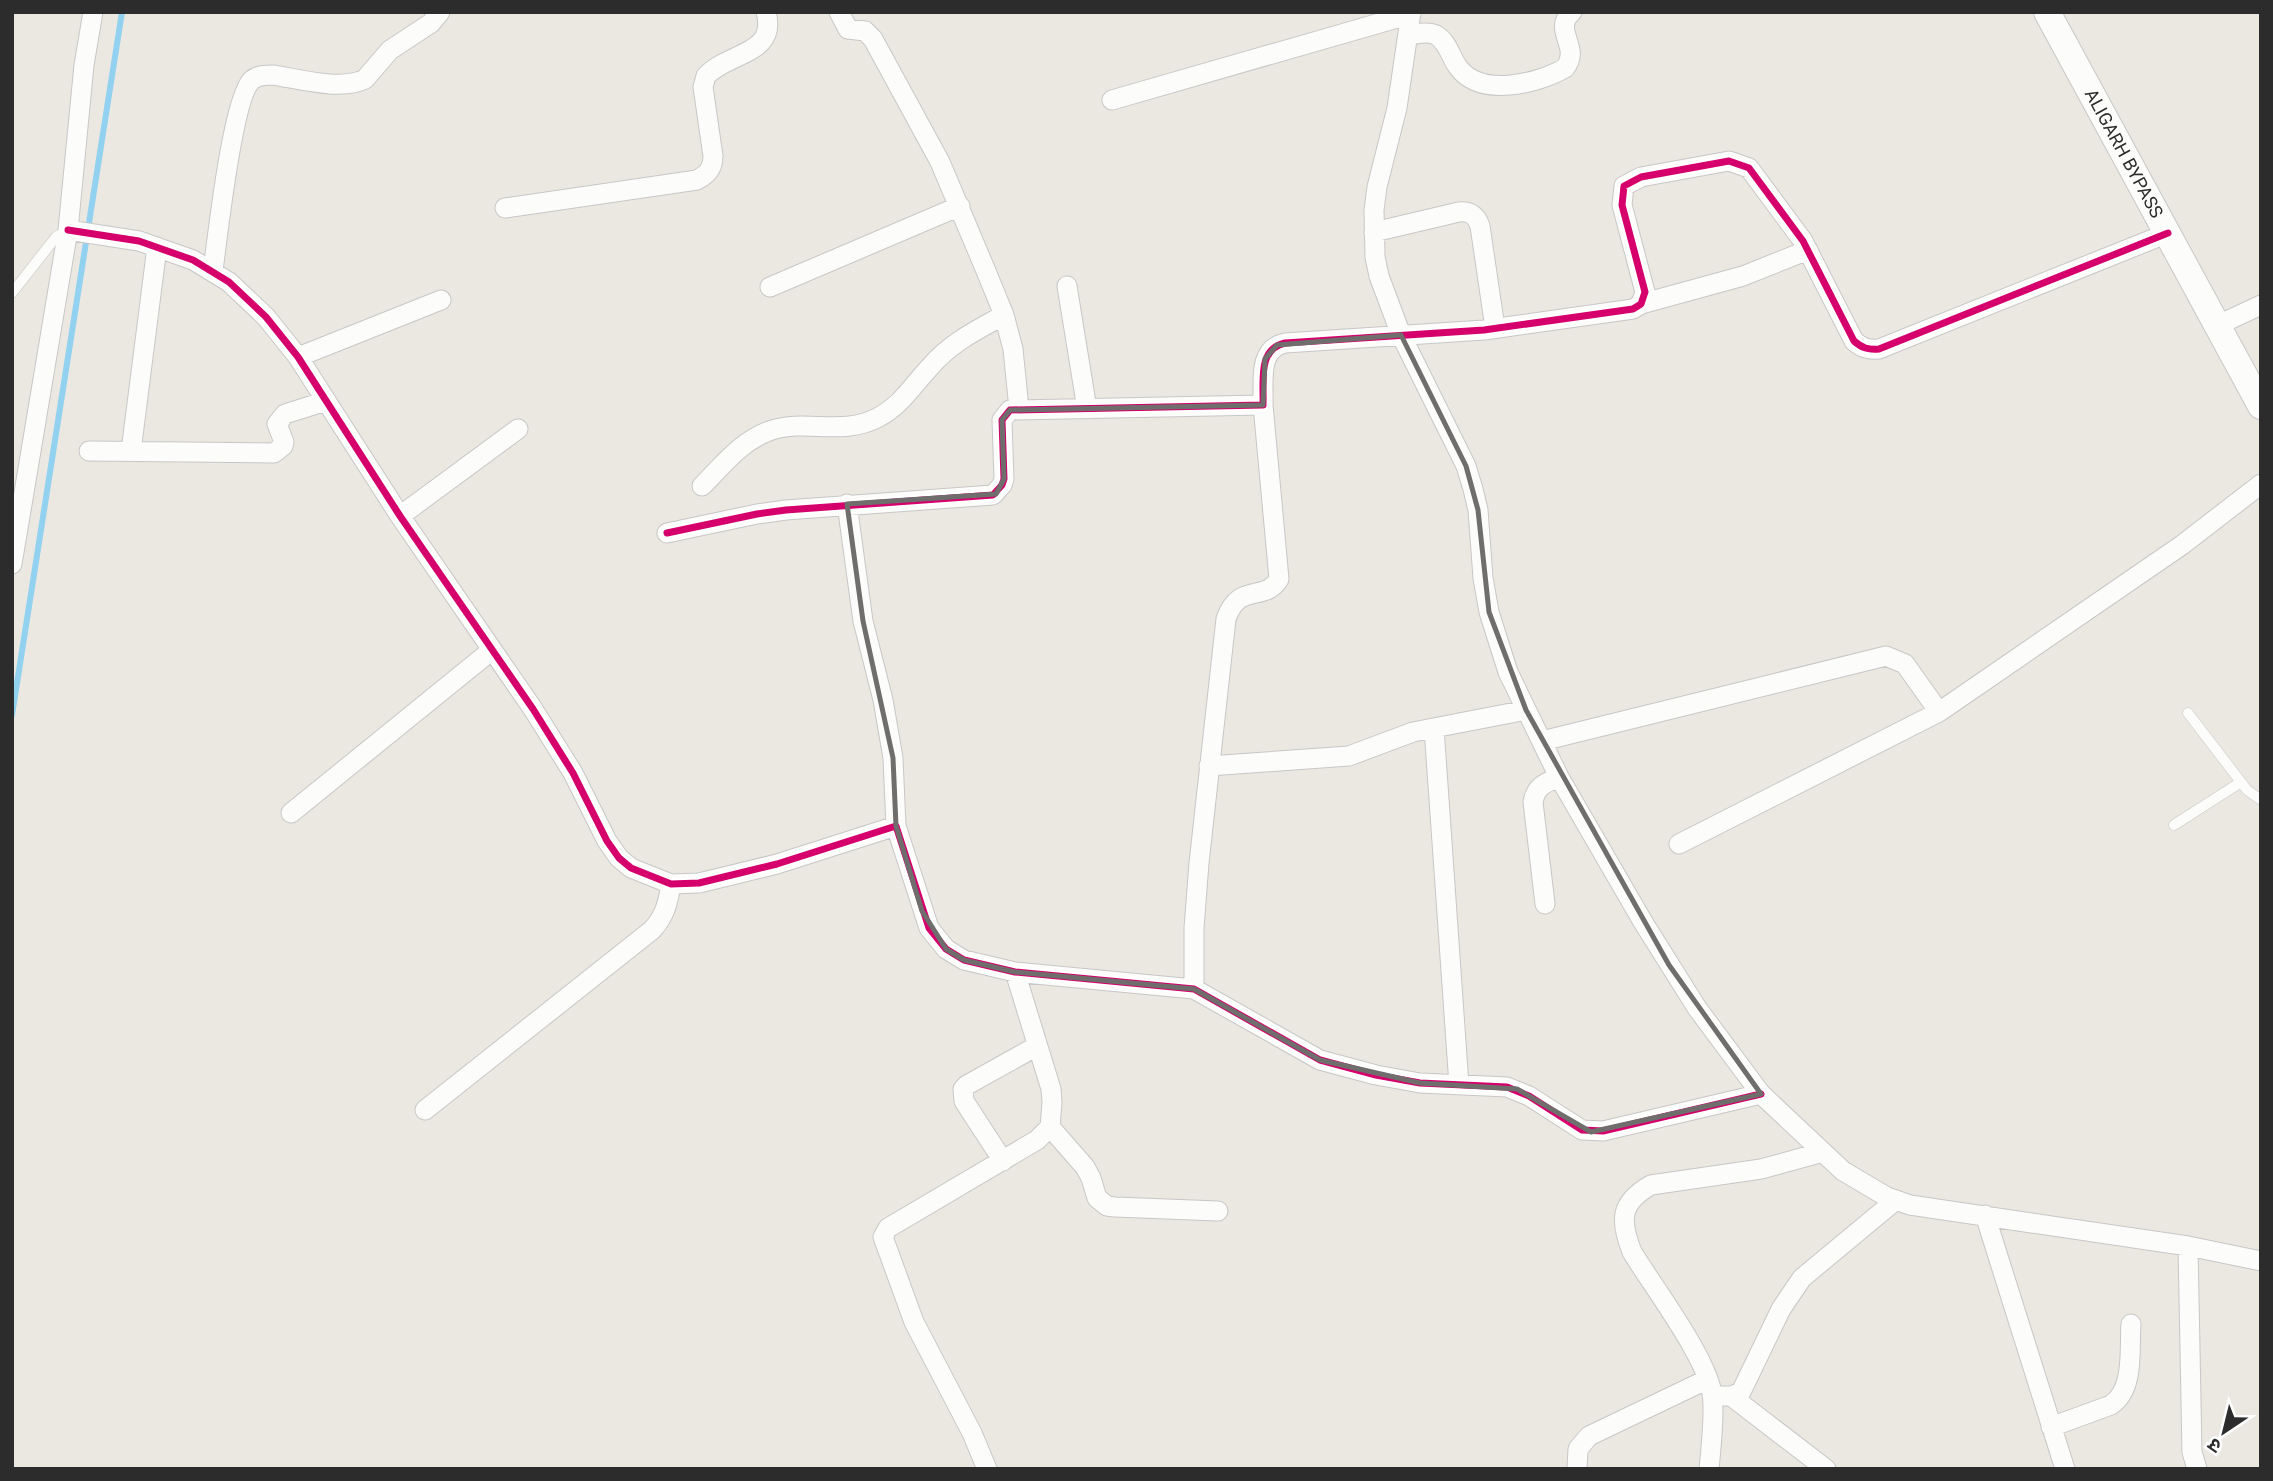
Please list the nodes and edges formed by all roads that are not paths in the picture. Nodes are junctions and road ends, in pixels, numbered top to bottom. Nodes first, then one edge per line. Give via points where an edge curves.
1 (93, 12) edge
2 (440, 12) edge
3 (766, 12) edge
4 (839, 12) edge
5 (1572, 12) edge
6 (2047, 12) edge
7 (1411, 13) edge
8 (1408, 35) junction
9 (1112, 100) dead end
10 (960, 206) junction
11 (505, 208) dead end
12 (80, 232) junction
13 (1374, 233) junction
14 (2168, 233) junction
15 (157, 247) junction
16 (1808, 250) junction
17 (213, 271) junction
18 (1067, 286) dead end
19 (770, 287) dead end
20 (12, 293) edge
21 (441, 300) dead end
22 (1641, 304) junction
23 (2261, 305) edge
24 (1004, 316) junction
25 (2218, 325) junction
26 (1495, 328) junction
27 (1401, 335) junction
28 (298, 357) junction
29 (326, 401) junction
30 (1263, 405) junction
31 (2261, 406) edge
32 (1019, 409) junction
33 (1087, 409) junction
34 (518, 429) dead end
35 (89, 451) dead end
36 (131, 451) junction
37 (2261, 484) edge
38 (702, 486) dead end
39 (847, 504) junction
40 (400, 516) junction
41 (667, 533) dead end
42 (12, 564) edge
43 (492, 650) junction
44 (1526, 710) junction
45 (1939, 712) junction
46 (2188, 713) dead end
47 (1434, 728) junction
48 (1542, 741) junction
49 (1209, 766) junction
50 (1559, 777) junction
51 (2241, 782) junction
52 (2261, 800) edge
53 (291, 813) dead end
54 (2174, 825) dead end
55 (896, 826) junction
56 (1679, 844) dead end
57 (671, 884) junction
58 (1545, 904) dead end
59 (1015, 972) junction
60 (1194, 989) junction
61 (1037, 1046) junction
62 (1459, 1085) junction
63 (1761, 1094) junction
64 (425, 1110) dead end
65 (1050, 1127) junction
66 (1823, 1152) junction
67 (1003, 1161) junction
68 (1896, 1200) junction
69 (1218, 1211) dead end
70 (1984, 1215) junction
71 (2188, 1246) junction
72 (2261, 1261) edge
73 (2131, 1324) dead end
74 (1717, 1390) junction
75 (2052, 1427) junction
76 (987, 1469) edge
77 (1577, 1469) edge
78 (1709, 1469) edge
79 (1826, 1469) edge
80 (2065, 1469) edge
81 (2197, 1469) edge

1 - 12 street via 84,65
2 - 17 street via 431,23 398,42 358,83 273,75 252,80 237,119
3 - 11 street via 769,28 759,46 706,76 703,87 713,161 705,176
4 - 10 street via 848,29 865,31 873,39
5 - 8 street via 1564,20 1571,52 1565,68 1508,86 1484,84 1465,74 1436,36
6 - 14 main road, ALIGARH BYPASS
7 - 8 street
7 - 9 street
8 - 13 street via 1397,108 1377,187
10 - 19 street
10 - 24 street
12 - 15 street
12 - 20 lane via 56,237
12 - 42 street
13 - 26 street via 1459,212 1472,214 1480,226
13 - 27 street via 1379,276
14 - 16 street via 1879,349 1861,347 1854,341
14 - 25 main road, ALIGARH BYPASS
15 - 17 street
15 - 36 street
16 - 22 street via 1743,276
16 - 22 street via 1757,177 1739,163 1641,177 1624,186 1622,194 1644,285
17 - 28 street via 251,301
18 - 33 street
21 - 28 street
22 - 26 street via 1624,311
23 - 25 street
24 - 32 street via 1013,349
24 - 38 street via 961,339 895,407 876,419 842,428 772,430 736,451
25 - 31 main road, ALIGARH BYPASS
26 - 27 street
27 - 30 street via 1277,345 1265,359
27 - 44 street via 1470,477 1489,612 1504,662
28 - 29 street
29 - 36 street via 282,416 277,424 284,442 274,453
29 - 40 street
30 - 33 street
30 - 49 street via 1279,579 1271,587 1241,596 1230,608
32 - 33 street
32 - 39 street via 1010,410 1002,420 1004,479 993,495
34 - 40 street
35 - 36 street
37 - 45 street
39 - 41 street via 757,514
39 - 55 street via 863,621 893,758
40 - 43 street
43 - 53 street
43 - 57 street via 573,773 619,858 631,868
44 - 47 street
44 - 48 street
45 - 48 street via 1905,664 1886,656
45 - 56 street
46 - 51 lane
47 - 49 street via 1349,756
47 - 62 street
48 - 50 street
49 - 60 street via 1194,928
50 - 58 street via 1543,783 1533,802
50 - 63 street via 1683,986
51 - 52 lane
51 - 54 lane
55 - 57 street via 777,864 699,883
55 - 59 street via 935,938 964,960
57 - 64 street via 666,912 652,930
59 - 60 street
59 - 61 street
60 - 62 street via 1320,1060 1376,1075
61 - 65 street via 1051,1089
61 - 67 street via 964,1089 964,1101
62 - 63 street via 1517,1089 1570,1124 1591,1132
63 - 66 street
65 - 67 street
65 - 69 street via 1085,1167 1097,1198 1107,1206
66 - 68 street via 1843,1171
66 - 74 street via 1761,1169 1651,1185 1629,1201 1624,1215 1632,1252
67 - 76 street via 888,1228 883,1237 915,1322
68 - 70 street
68 - 74 street via 1802,1278 1738,1394
70 - 71 street
70 - 75 street
71 - 72 street
71 - 81 street via 2192,1452
73 - 75 street via 2127,1383 2119,1400
74 - 77 street via 1589,1436 1578,1449
74 - 78 street
74 - 79 street
75 - 80 street

